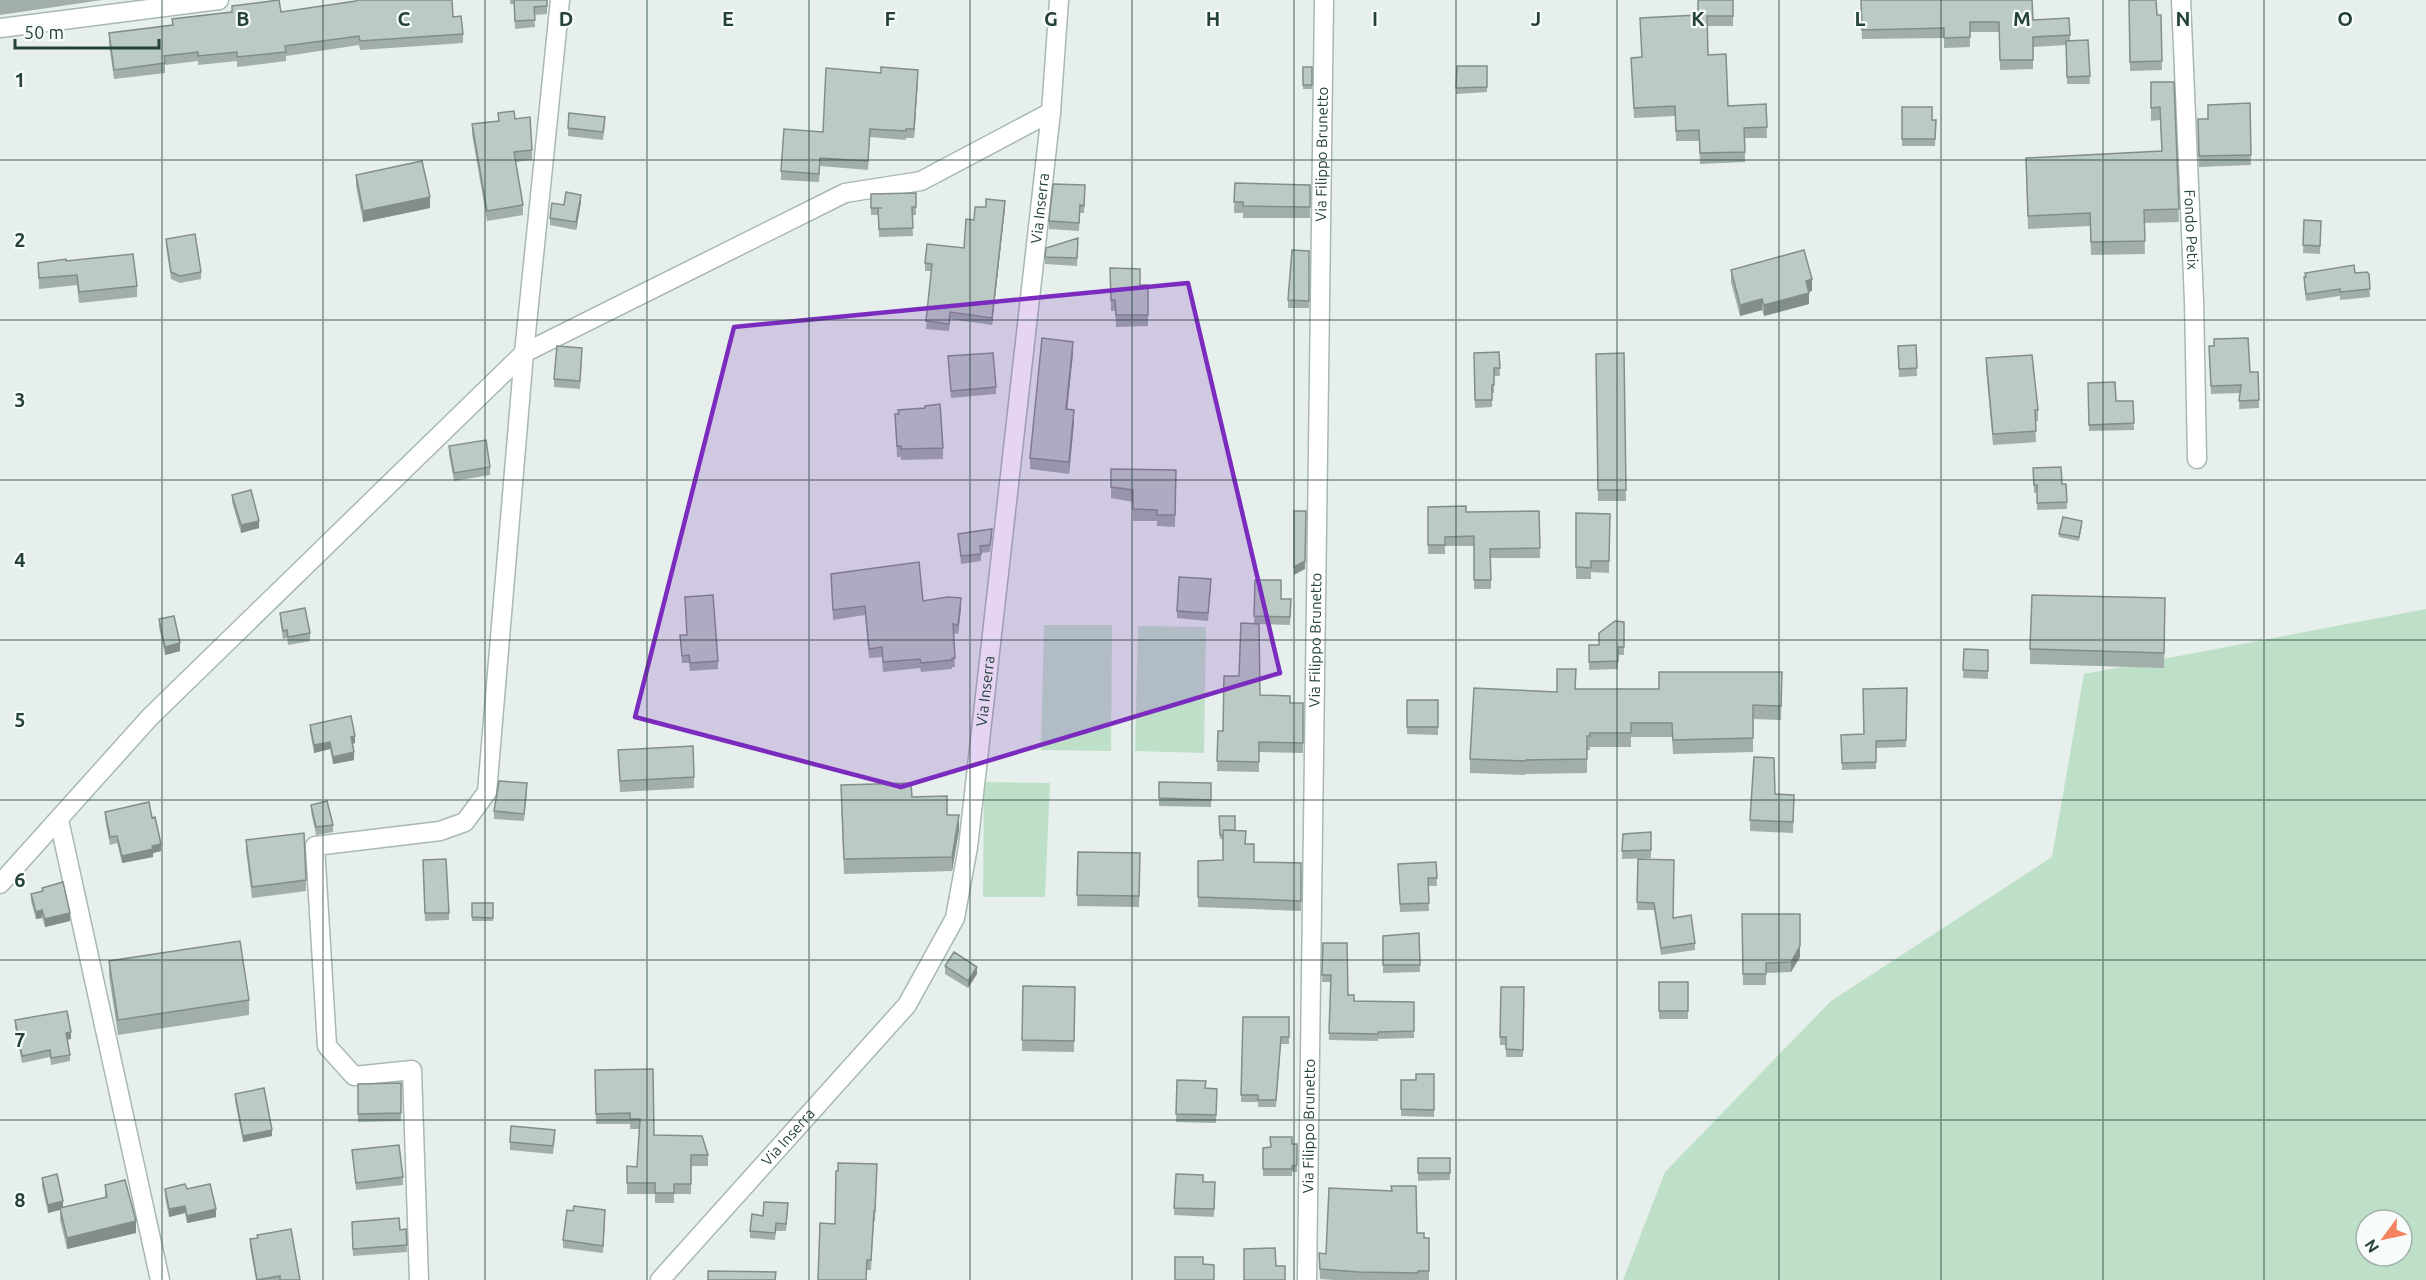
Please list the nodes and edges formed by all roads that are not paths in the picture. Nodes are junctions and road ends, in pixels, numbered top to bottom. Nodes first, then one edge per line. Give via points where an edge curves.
1 (219, 0) edge
2 (560, 0) edge
3 (1059, 0) edge
4 (1324, 0) edge
5 (2181, 0) edge
6 (0, 28) edge
7 (1051, 112) junction
8 (524, 353) junction
9 (2197, 459) dead end
10 (59, 820) junction
11 (0, 884) edge
12 (160, 1280) edge
13 (419, 1280) edge
14 (660, 1280) edge
15 (1307, 1280) edge

1 - 6 street
2 - 8 street
3 - 7 street, Via Inserra
4 - 15 street, Via Filippo Brunetto
5 - 9 street, Fondo Petix
7 - 8 street via 921,181 845,194
7 - 14 street, Via Inserra via 968,847 955,918 907,1005
8 - 10 street via 150,717
8 - 13 street via 487,792 465,822 440,831 315,846 327,1046 354,1076 412,1070
10 - 11 street
10 - 12 street

